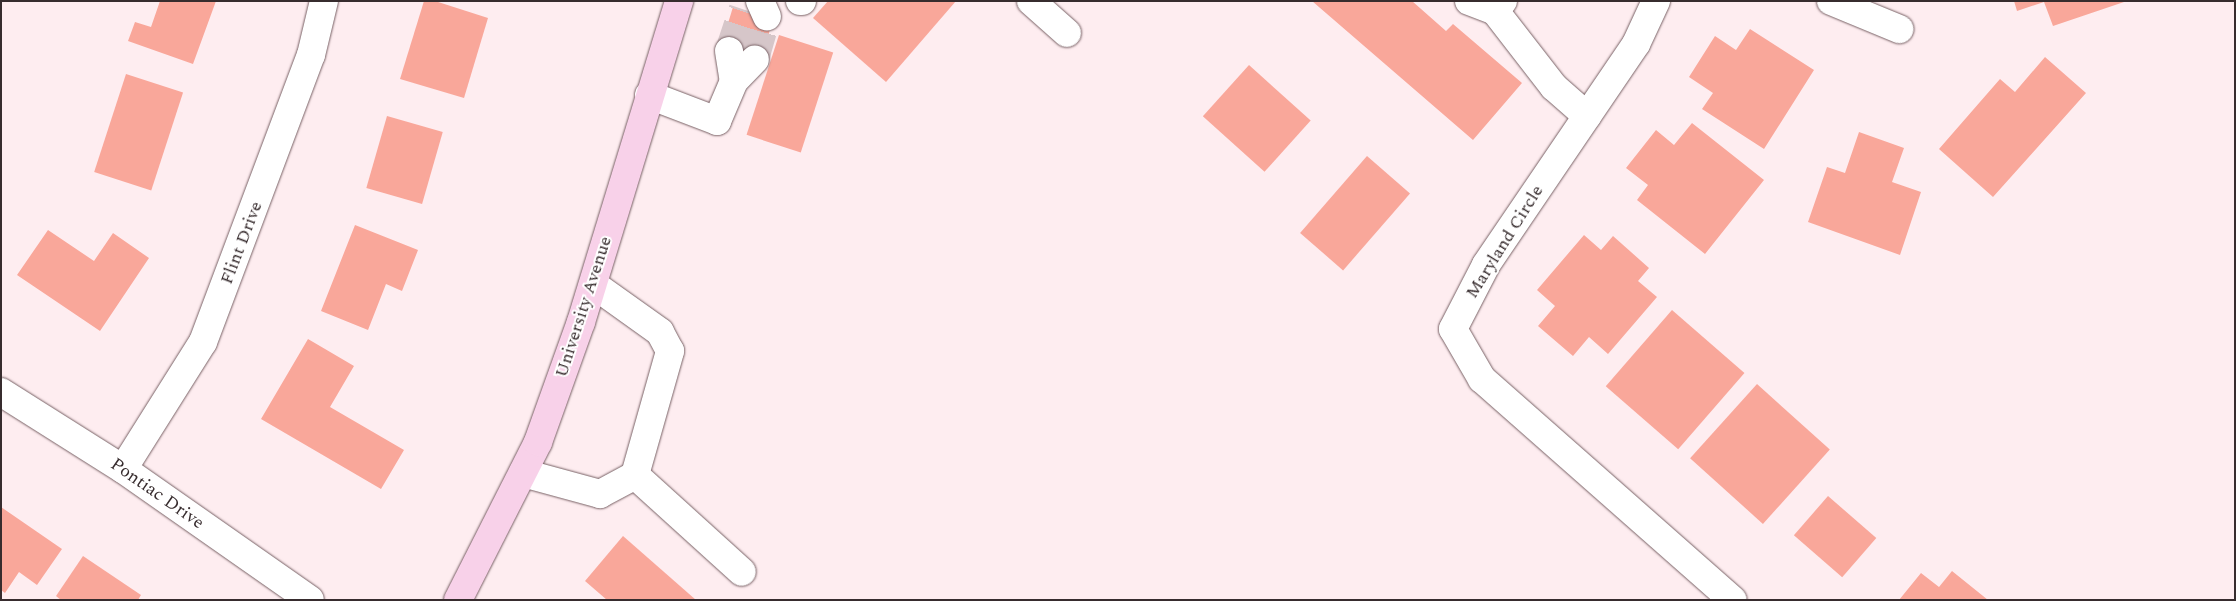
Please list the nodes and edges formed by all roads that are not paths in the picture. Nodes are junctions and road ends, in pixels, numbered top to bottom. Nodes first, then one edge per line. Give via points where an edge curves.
1 (324, 1) edge
2 (679, 1) edge
3 (1031, 1) edge
4 (1469, 1) edge
5 (1656, 1) edge
6 (1831, 1) edge
7 (1499, 6) edge
8 (1899, 29) dead end
9 (1067, 33) dead end
10 (729, 51) tunnel mouth
11 (755, 59) tunnel mouth
12 (734, 81) junction
13 (649, 95) junction
14 (1587, 116) junction
15 (593, 284) junction
16 (1, 392) edge
17 (123, 469) junction
18 (523, 473) junction
19 (635, 475) junction
20 (742, 572) dead end
21 (310, 600) edge
22 (458, 600) edge
23 (1733, 600) edge

1 - 17 street, Flint Drive via 311,55 203,342
2 - 13 main road, University Avenue
3 - 9 street
4 - 7 street
5 - 14 street, Maryland Circle via 1636,44
6 - 8 street
7 - 14 street via 1554,87
10 - 12 street
11 - 12 street
12 - 13 street via 717,121
13 - 15 main road, University Avenue
14 - 23 street, Maryland Circle via 1486,265 1453,329 1482,379
15 - 18 main road, University Avenue via 538,442
15 - 19 street via 660,332 670,351
16 - 17 street, Pontiac Drive
17 - 21 street, Pontiac Drive
18 - 19 street via 600,494
18 - 22 main road, University Avenue
19 - 20 street

